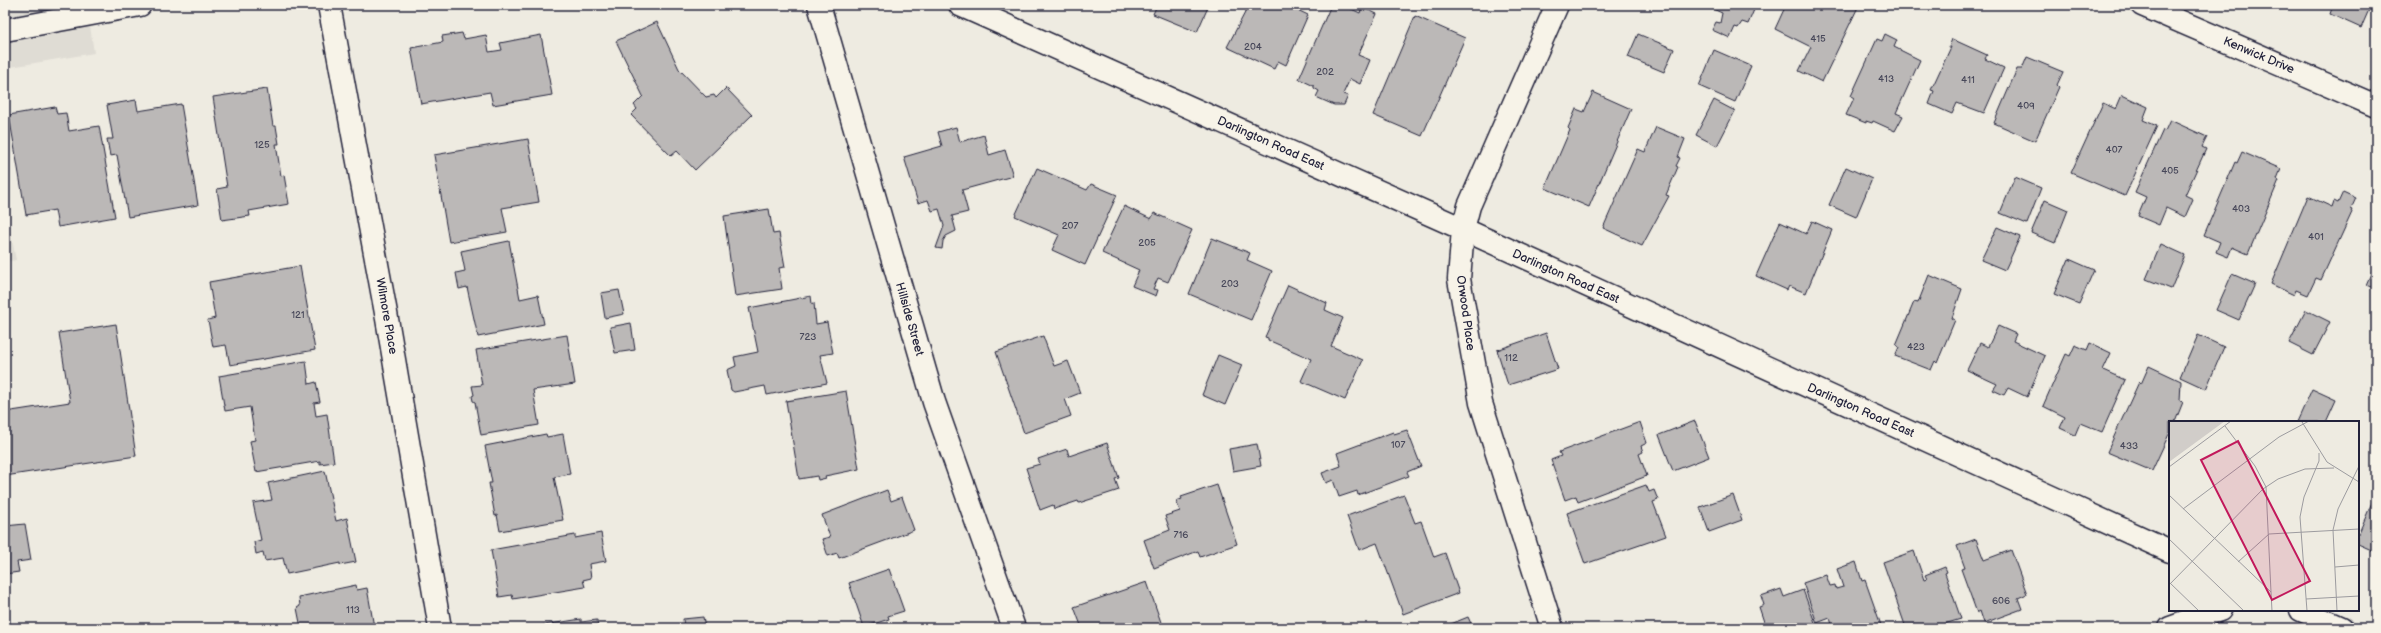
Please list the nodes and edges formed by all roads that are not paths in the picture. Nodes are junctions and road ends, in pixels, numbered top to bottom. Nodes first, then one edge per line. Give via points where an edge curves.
1 (140, 5) edge
2 (329, 5) edge
3 (819, 5) edge
4 (960, 5) edge
5 (1557, 5) edge
6 (2142, 5) edge
7 (5, 30) edge
8 (2376, 106) edge
9 (1464, 229) junction
10 (2169, 551) edge
11 (2217, 611) edge
12 (2303, 611) edge
13 (440, 628) edge
14 (1014, 628) edge
15 (1552, 628) edge
16 (2170, 628) edge
17 (2342, 628) edge

1 - 7 street
2 - 13 street, Wilmore Place via 386,313
3 - 14 street, Hillside Street via 934,402
4 - 9 street, Darlington Road East
5 - 9 street, Orwood Place via 1469,206
6 - 8 street, Kenwick Drive
9 - 10 street, Darlington Road East
9 - 15 street, Orwood Place via 1459,279 1481,403
11 - 16 street
12 - 17 street

